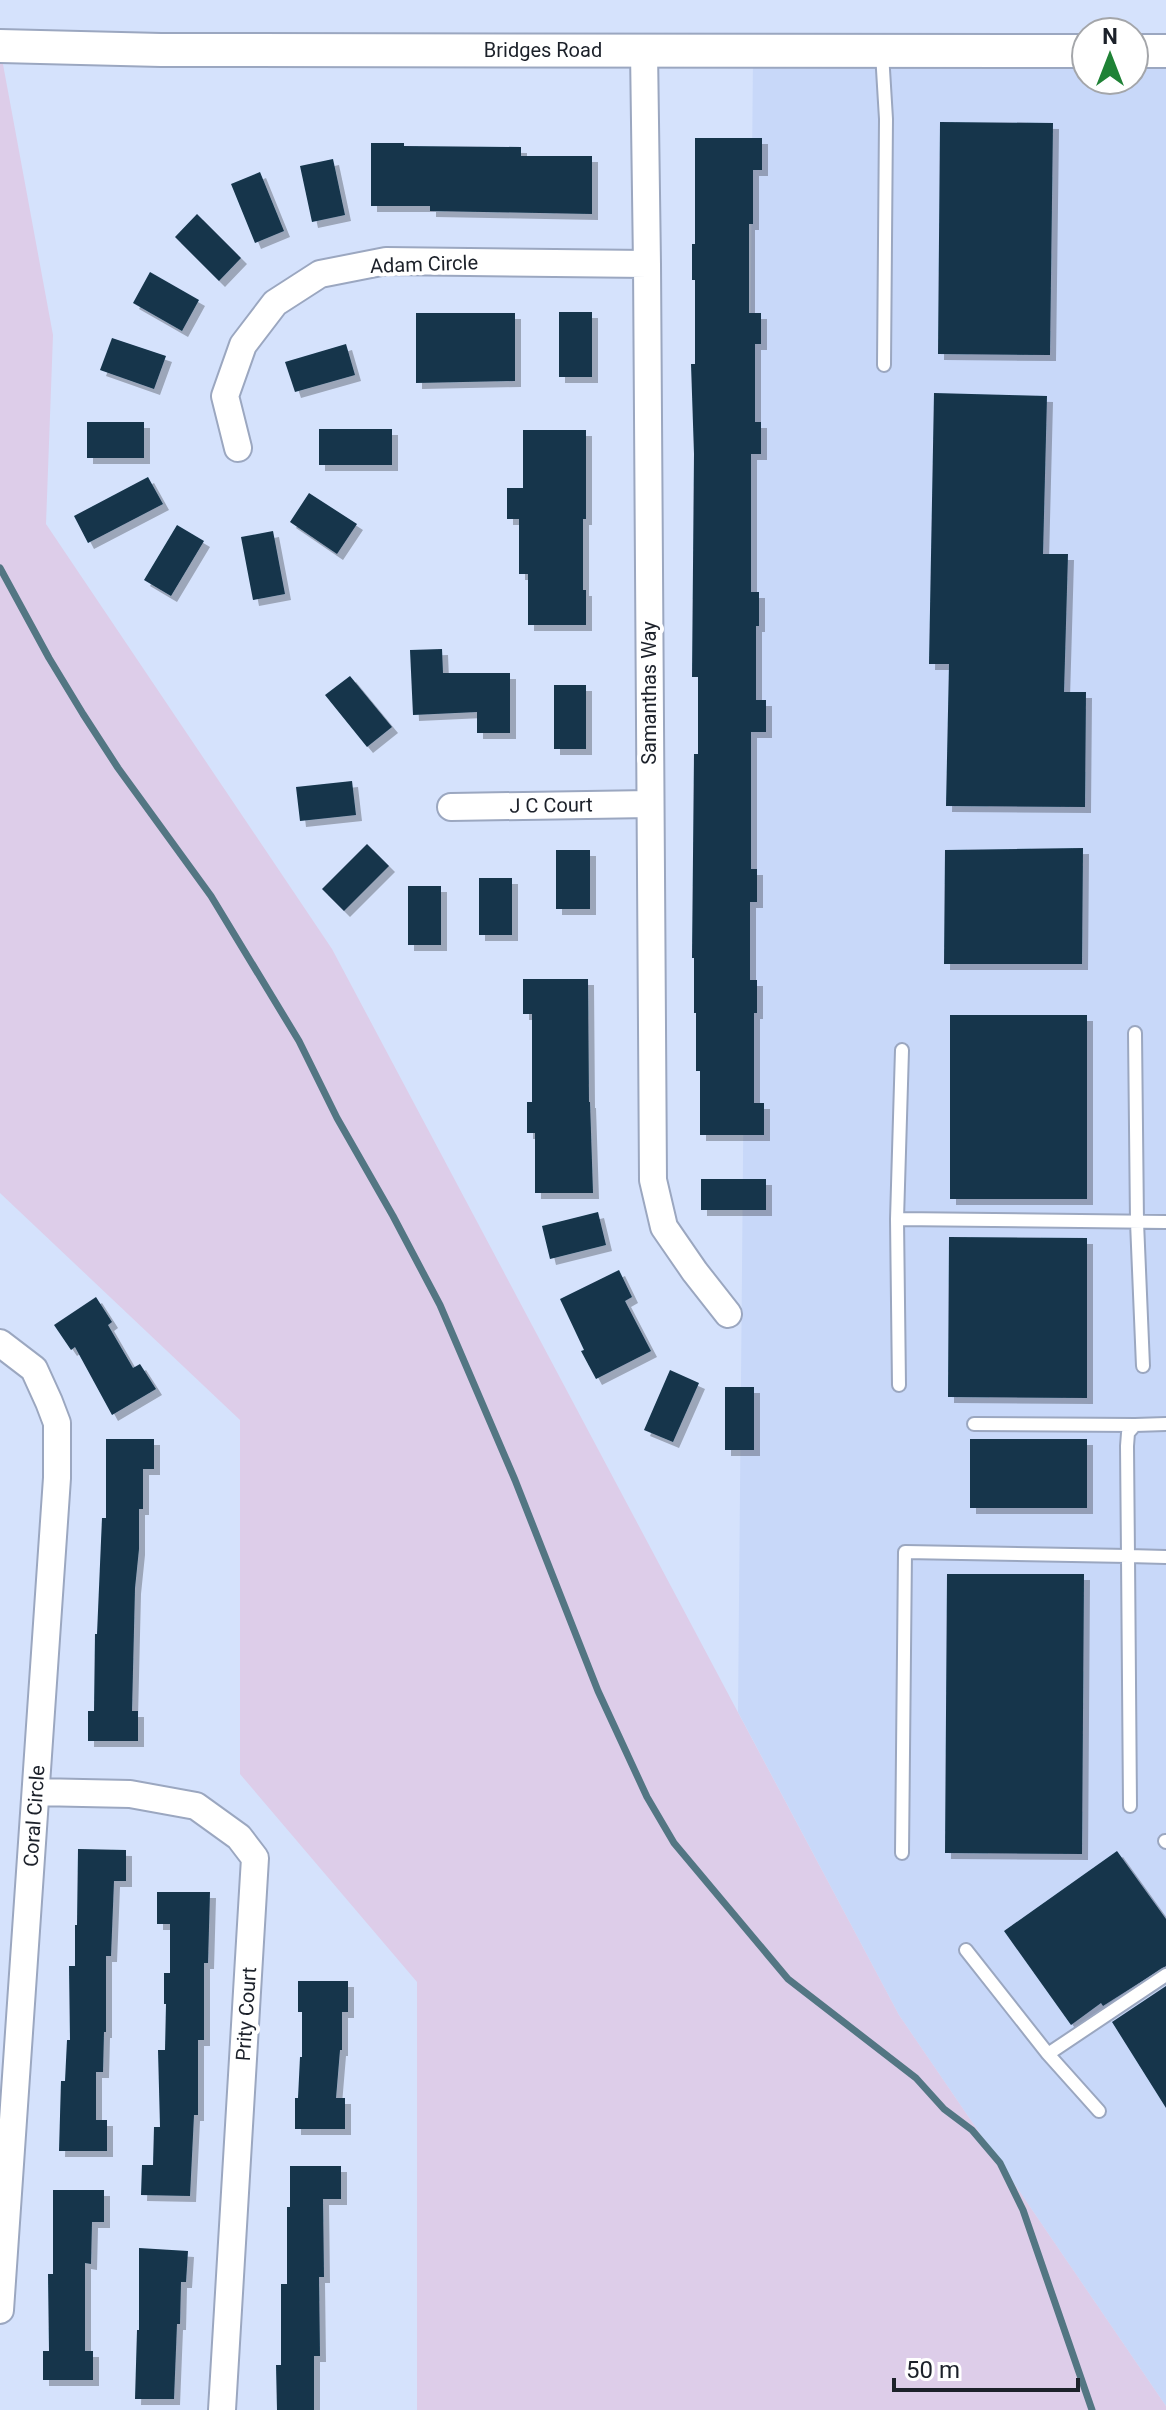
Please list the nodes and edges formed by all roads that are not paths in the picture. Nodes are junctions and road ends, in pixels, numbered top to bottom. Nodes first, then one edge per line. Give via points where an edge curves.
1 (0, 46) edge
2 (882, 49) junction
3 (644, 51) junction
4 (1070, 51) edge
5 (647, 264) junction
6 (884, 365) dead end
7 (238, 448) dead end
8 (650, 804) junction
9 (451, 807) dead end
10 (1135, 1033) dead end
11 (902, 1050) dead end
12 (897, 1219) junction
13 (1137, 1222) junction
14 (1166, 1222) edge
15 (728, 1314) dead end
16 (0, 1343) edge
17 (1143, 1366) dead end
18 (899, 1385) dead end
19 (974, 1424) dead end
20 (1166, 1424) edge
21 (1135, 1425) junction
22 (1128, 1556) junction
23 (1166, 1557) edge
24 (36, 1792) junction
25 (1130, 1806) dead end
26 (902, 1853) dead end
27 (966, 1950) dead end
28 (1166, 1975) edge
29 (1048, 2054) junction
30 (1099, 2111) dead end
31 (0, 2310) edge
32 (222, 2410) edge

1 - 3 street, Bridges Road
2 - 3 street, Bridges Road
2 - 4 street, Bridges Road
2 - 6 lane
3 - 5 street, Samanthas Way
5 - 7 street, Adam Circle via 386,261 320,274 275,303 243,345 225,396
5 - 8 street, Samanthas Way
8 - 9 street, J C Court
8 - 15 street, Samanthas Way via 653,1180 664,1227
10 - 13 lane
11 - 12 lane
12 - 13 lane
12 - 18 lane
13 - 14 lane
13 - 17 lane
16 - 24 street, Coral Circle via 34,1369 57,1423
19 - 21 lane
20 - 21 lane
21 - 22 lane via 1127,1446
22 - 23 lane
22 - 25 lane
22 - 26 lane via 905,1552
24 - 31 street, Coral Circle
24 - 32 street, Prity Court via 130,1794 196,1806 239,1837 255,1858
27 - 29 lane
28 - 29 lane
29 - 30 lane

